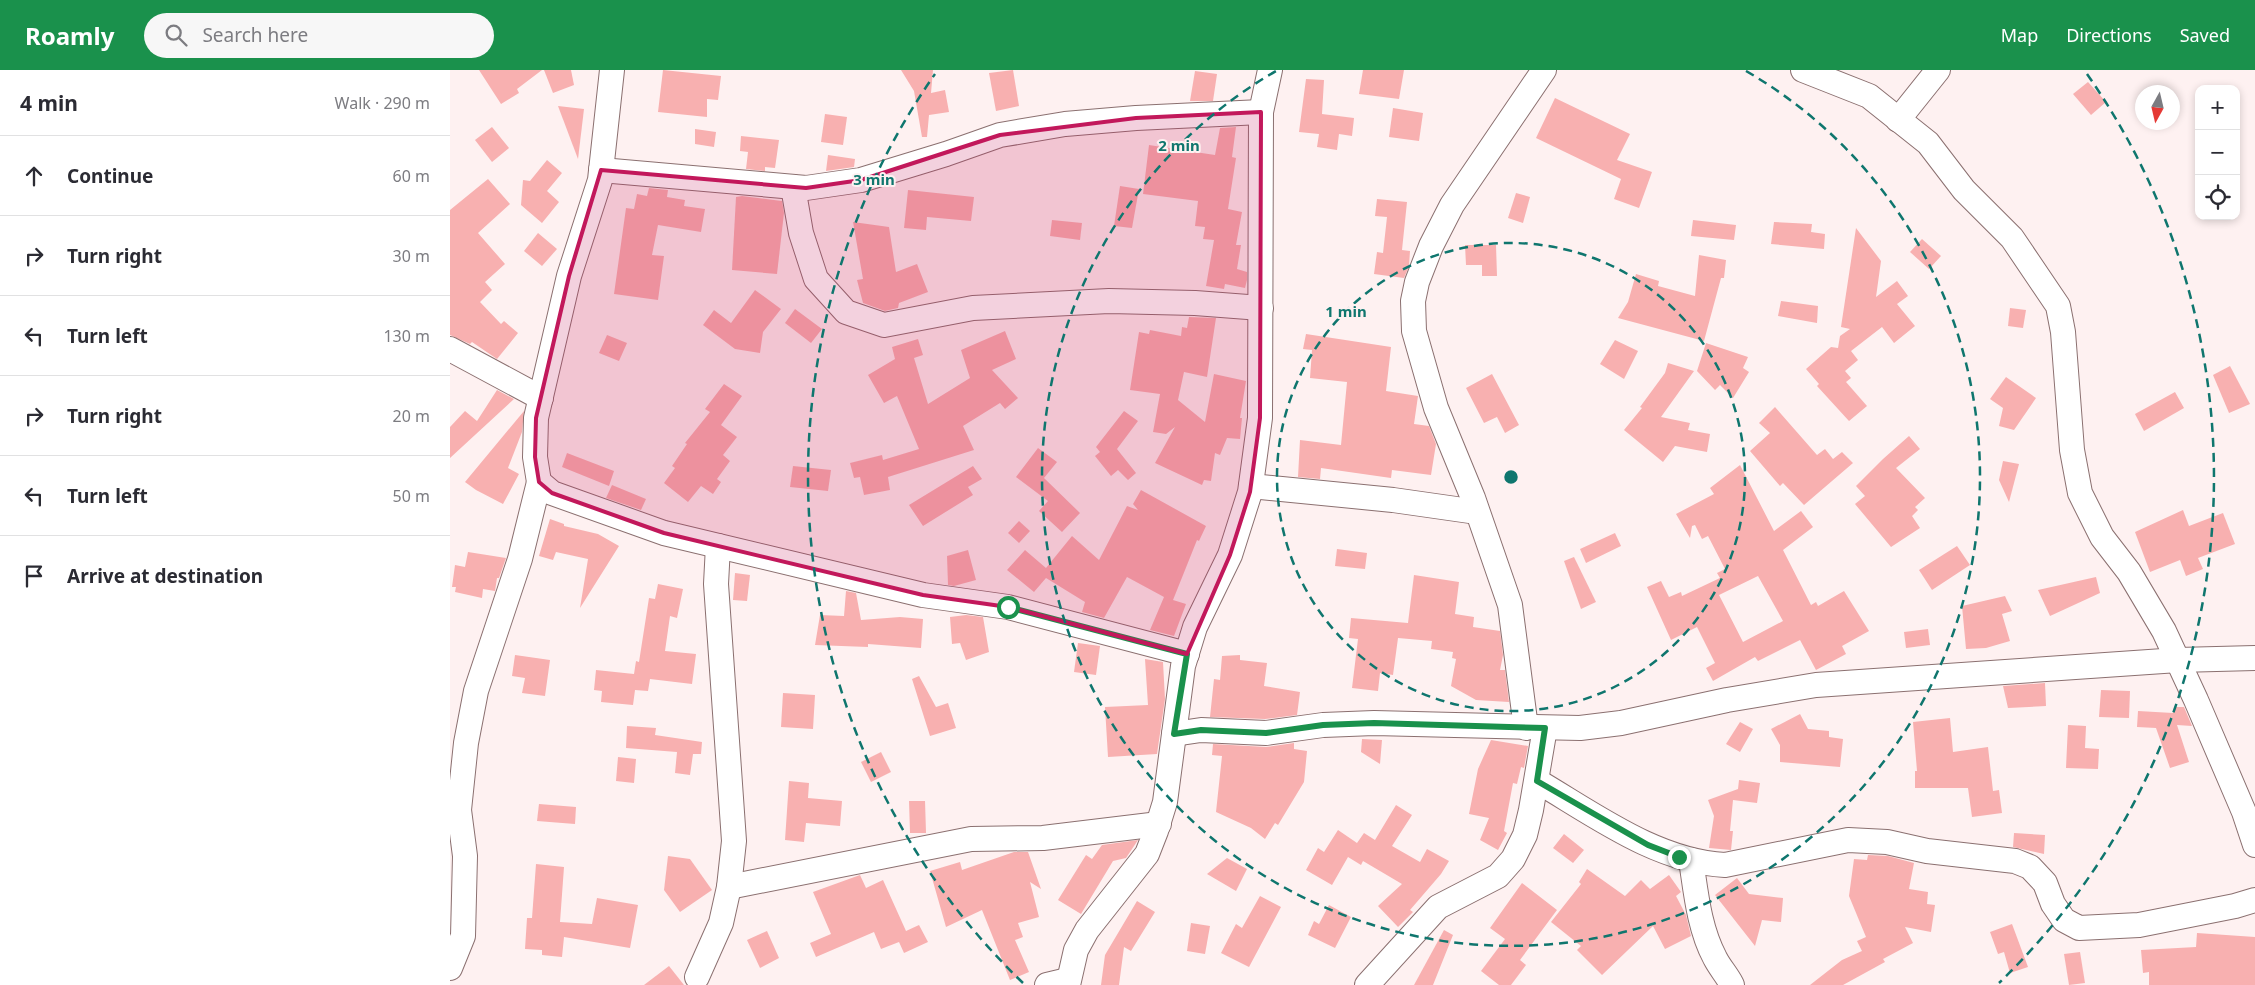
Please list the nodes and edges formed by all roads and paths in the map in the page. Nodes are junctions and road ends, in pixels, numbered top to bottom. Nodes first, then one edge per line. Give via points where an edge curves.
1 (612, 70) edge
2 (1270, 70) edge
3 (1544, 70) edge
4 (1804, 70) edge
5 (1938, 70) edge
6 (1261, 112) junction
7 (1898, 120) junction
8 (601, 170) junction
9 (793, 187) junction
10 (1261, 308) junction
11 (450, 349) edge
12 (541, 398) junction
13 (539, 482) junction
14 (1251, 486) junction
15 (1477, 512) junction
16 (718, 546) junction
17 (1187, 654) junction
18 (2255, 658) edge
19 (2178, 660) junction
20 (1535, 728) junction
21 (1174, 734) junction
22 (1537, 781) junction
23 (1159, 824) junction
24 (2255, 845) edge
25 (1691, 860) junction
26 (729, 887) junction
27 (2255, 900) edge
28 (450, 968) edge
29 (697, 977) dead end
30 (1061, 983) edge
31 (1367, 985) edge
32 (1732, 985) edge

1 - 8 street
2 - 6 street
3 - 15 street via 1452,205 1416,282 1413,301 1414,331 1436,408
4 - 7 street via 1869,96
5 - 7 street
6 - 9 street via 1065,124 1000,135 861,180
6 - 10 street
7 - 19 street via 1928,143 1964,190 2012,238 2058,306 2063,332 2070,434 2080,493 2102,537 2129,572
8 - 9 street
8 - 12 street via 570,276
9 - 10 street via 801,233 816,279 846,312 884,325 973,308 1109,301
10 - 14 street via 1260,418
11 - 12 street
12 - 13 street via 536,418 534,457
13 - 16 street via 552,493 664,534
13 - 28 street via 520,559 476,691 466,743 459,810 465,856 463,936
14 - 15 street
14 - 17 street via 1230,554 1195,627
15 - 20 street via 1510,605
16 - 17 street via 923,596 1008,607
16 - 26 street via 716,584 734,841
17 - 21 street
18 - 19 street
19 - 20 street via 1816,685 1621,723 1580,728
19 - 24 street via 2244,812
20 - 21 street via 1374,723 1323,725 1266,733 1201,730
20 - 22 street
21 - 23 street
22 - 25 street via 1648,845
22 - 31 street via 1525,835 1513,859 1498,876 1438,907
23 - 26 street via 1052,838 971,839
23 - 30 street via 1147,854 1087,930
25 - 27 street via 1725,865 1848,840 1887,842 1927,852 2015,861 2030,867 2045,883 2064,920 2079,928 2139,925
25 - 32 street via 1706,934 1715,958
26 - 29 street via 721,923

